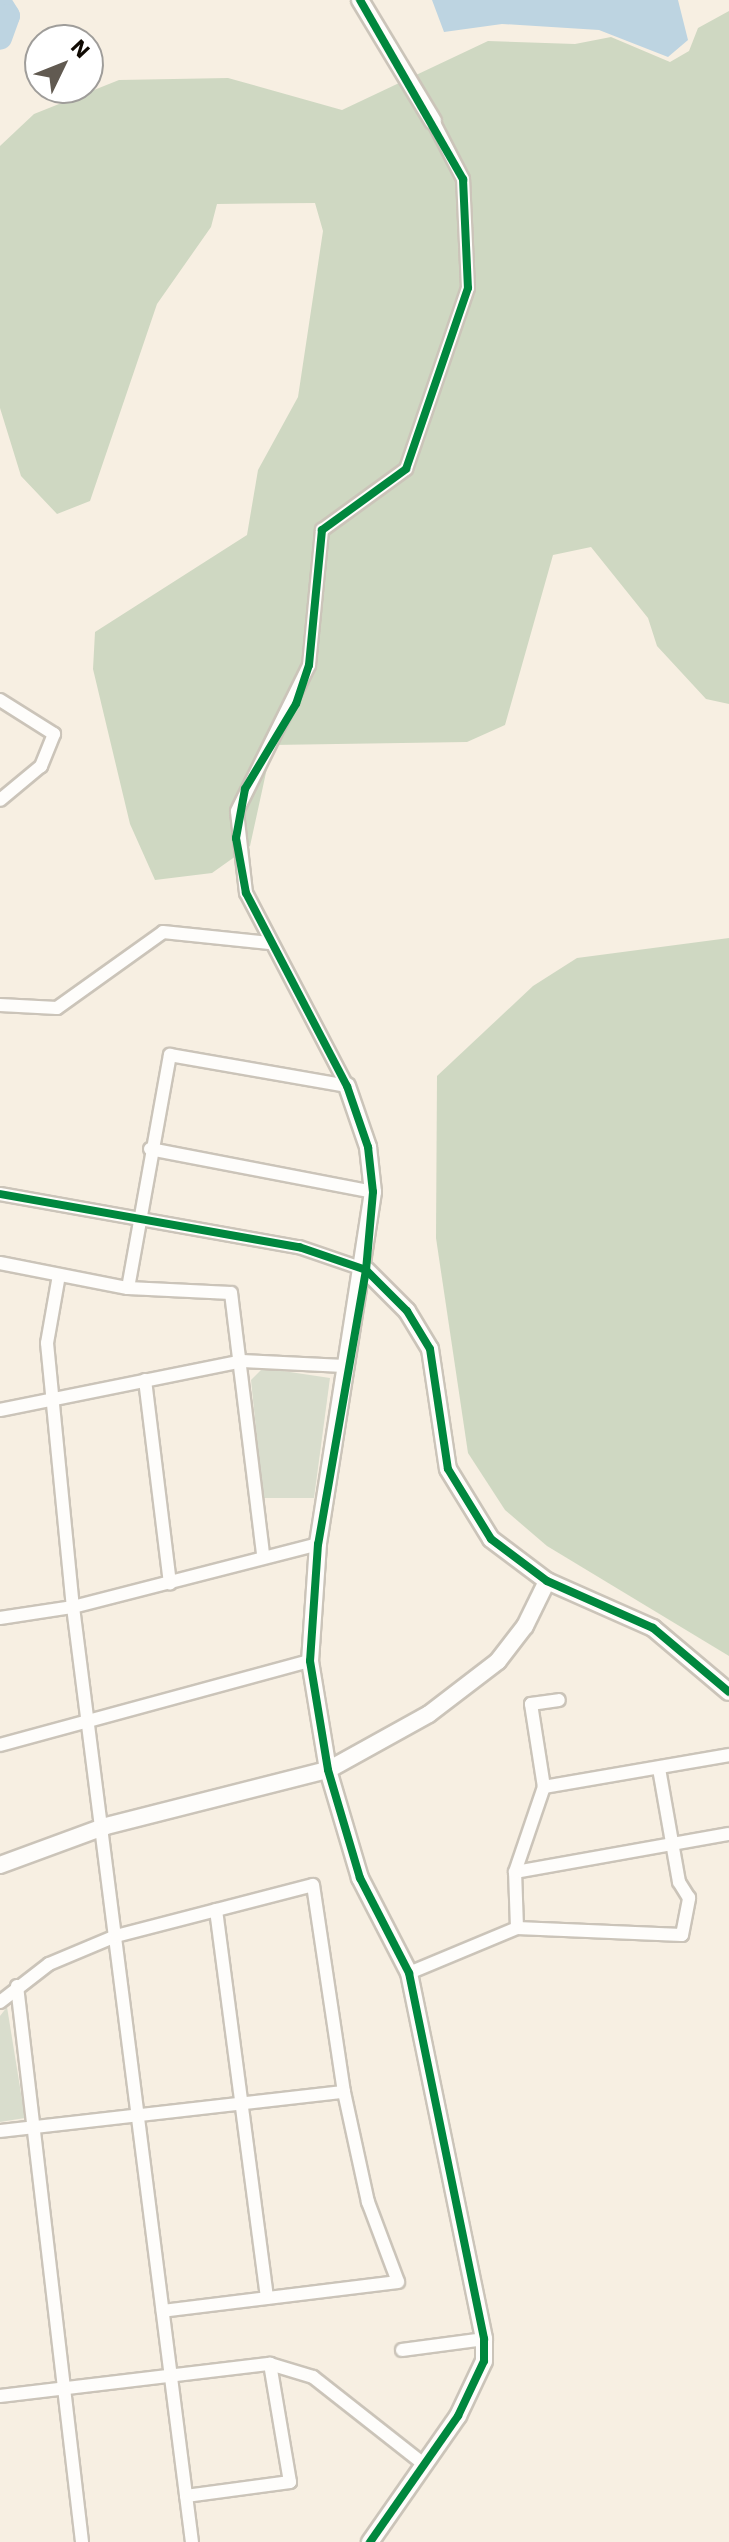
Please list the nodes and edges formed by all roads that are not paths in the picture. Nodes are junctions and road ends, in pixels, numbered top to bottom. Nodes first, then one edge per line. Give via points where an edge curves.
1 (360, 0) edge
2 (433, 121) joint
3 (0, 700) edge
4 (0, 800) edge
5 (269, 943) junction
6 (0, 1005) edge
7 (347, 1086) junction
8 (150, 1149) junction
9 (373, 1192) junction
10 (0, 1194) edge
11 (140, 1222) junction
12 (0, 1263) edge
13 (366, 1270) junction
14 (59, 1275) junction
15 (128, 1288) junction
16 (242, 1361) junction
17 (344, 1366) junction
18 (145, 1380) junction
19 (52, 1401) junction
20 (0, 1410) edge
21 (318, 1544) junction
22 (263, 1555) junction
23 (547, 1581) junction
24 (170, 1583) junction
25 (73, 1607) junction
26 (0, 1618) edge
27 (310, 1661) junction
28 (729, 1692) edge
29 (559, 1700) dead end
30 (90, 1718) junction
31 (0, 1745) edge
32 (729, 1755) edge
33 (659, 1768) junction
34 (328, 1770) junction
35 (544, 1787) junction
36 (106, 1826) junction
37 (729, 1834) edge
38 (676, 1847) junction
39 (0, 1865) edge
40 (515, 1872) junction
41 (216, 1910) junction
42 (517, 1928) junction
43 (116, 1936) junction
44 (409, 1973) junction
45 (17, 1986) junction
46 (0, 2002) edge
47 (344, 2092) junction
48 (242, 2106) junction
49 (138, 2116) junction
50 (35, 2126) junction
51 (0, 2131) edge
52 (267, 2298) junction
53 (163, 2311) junction
54 (484, 2339) junction
55 (402, 2350) dead end
56 (270, 2364) junction
57 (171, 2374) junction
58 (67, 2387) junction
59 (0, 2396) edge
60 (425, 2465) junction
61 (186, 2496) junction
62 (82, 2542) edge
63 (192, 2542) edge
64 (370, 2542) edge

1 - 2 street
2 - 5 street via 463,179 468,288 406,469 332,518 317,544 318,625 309,665 237,811 239,866
3 - 4 street via 54,734 41,766
5 - 6 street via 163,932 57,1008
5 - 7 street
7 - 8 street via 170,1055
7 - 9 street via 368,1147
8 - 9 street
8 - 11 street
9 - 13 street
10 - 11 street
11 - 13 street via 299,1247
11 - 15 street
12 - 14 street
13 - 17 street
13 - 23 street via 407,1311 430,1349 459,1495 513,1561
14 - 15 street
14 - 19 street via 47,1343
15 - 16 street via 231,1293
16 - 17 street
16 - 18 street
16 - 22 street
17 - 21 street
18 - 19 street
18 - 24 street
19 - 20 street
19 - 25 street
21 - 22 street
21 - 27 street
22 - 24 street
23 - 28 street via 653,1628
23 - 34 street via 525,1626 498,1661 429,1714
24 - 25 street
25 - 26 street
25 - 30 street
27 - 30 street
27 - 34 street
29 - 35 street via 531,1704
30 - 31 street
30 - 36 street
32 - 33 street
33 - 35 street
33 - 38 street
34 - 36 street
34 - 44 street via 360,1878
35 - 40 street
36 - 39 street
36 - 43 street
37 - 38 street
38 - 40 street
38 - 42 street via 689,1898 682,1935
40 - 42 street
41 - 43 street
41 - 47 street via 313,1885
41 - 48 street
42 - 44 street
43 - 45 street
43 - 49 street
44 - 54 street
45 - 46 street
45 - 50 street
47 - 48 street
47 - 52 street via 368,2202 398,2282
48 - 49 street
48 - 52 street
49 - 50 street
49 - 53 street
50 - 51 street
50 - 58 street
52 - 53 street
53 - 57 street
54 - 55 street
54 - 60 street via 484,2361
56 - 57 street
56 - 60 street via 313,2377
56 - 61 street via 290,2482
57 - 58 street
57 - 61 street
58 - 59 street
58 - 62 street
60 - 64 street
61 - 63 street

